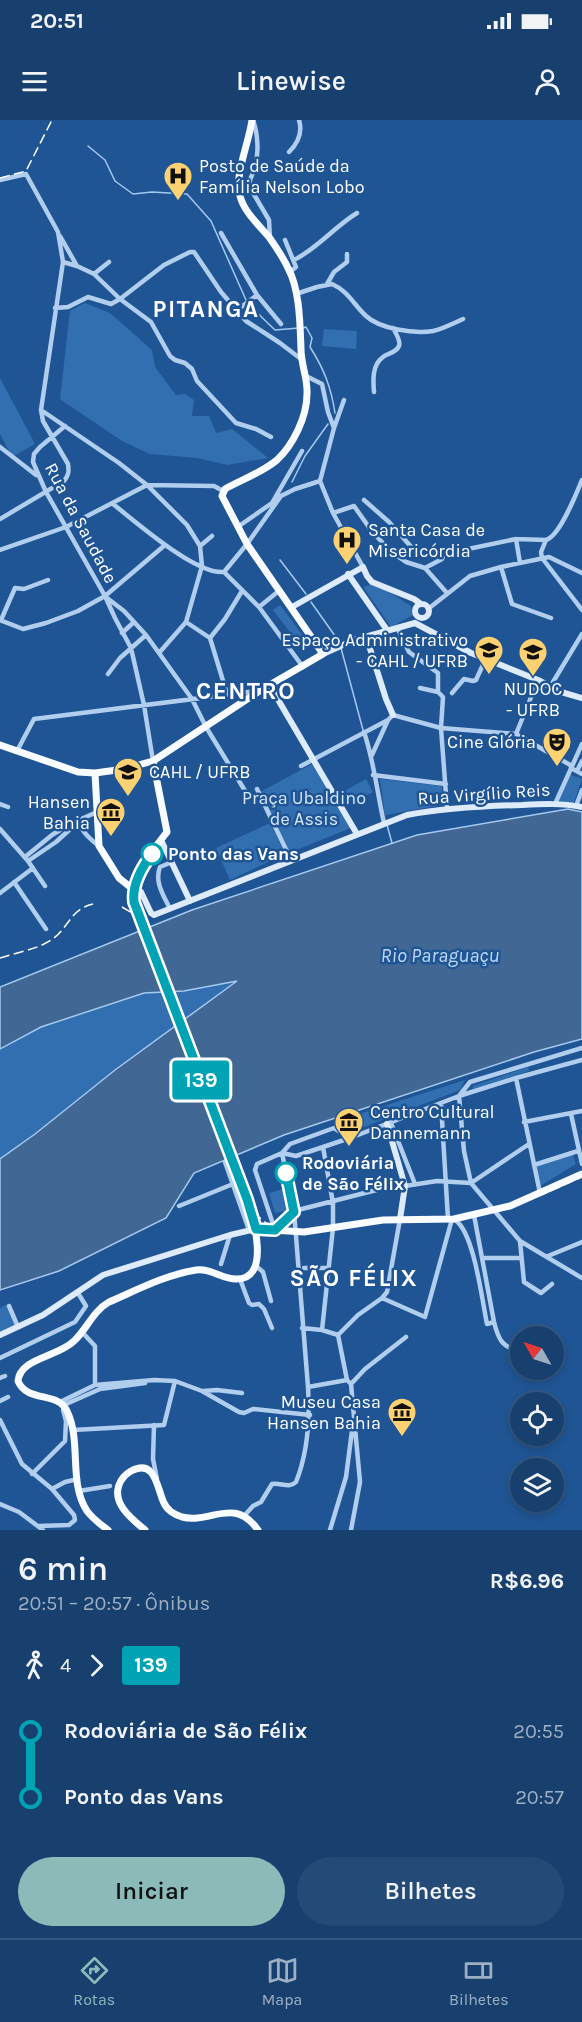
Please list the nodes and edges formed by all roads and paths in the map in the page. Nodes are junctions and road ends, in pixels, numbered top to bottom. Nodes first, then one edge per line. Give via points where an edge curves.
1 (252, 120) edge
2 (299, 120) edge
3 (289, 152) dead end
4 (0, 180) edge
5 (357, 213) dead end
6 (58, 232) junction
7 (221, 233) dead end
8 (270, 238) junction
9 (285, 240) dead end
10 (347, 254) dead end
11 (294, 260) junction
12 (63, 262) junction
13 (109, 262) dead end
14 (77, 266) junction
15 (290, 272) junction
16 (94, 274) junction
17 (327, 284) junction
18 (296, 294) junction
19 (257, 295) junction
20 (120, 299) junction
21 (55, 308) junction
22 (236, 311) junction
23 (463, 319) dead end
24 (280, 324) dead end
25 (393, 328) junction
26 (301, 359) junction
27 (306, 376) junction
28 (374, 392) dead end
29 (344, 400) dead end
30 (41, 410) junction
31 (65, 426) junction
32 (334, 428) junction
33 (53, 437) junction
34 (271, 437) dead end
35 (0, 447) edge
36 (302, 452) dead end
37 (38, 476) junction
38 (582, 480) edge
39 (320, 481) junction
40 (147, 485) junction
41 (223, 491) junction
42 (46, 492) junction
43 (281, 496) junction
44 (363, 500) dead end
45 (272, 503) junction
46 (112, 504) junction
47 (333, 513) junction
48 (0, 519) edge
49 (239, 526) junction
50 (66, 527) junction
51 (212, 536) dead end
52 (516, 539) junction
53 (546, 540) junction
54 (247, 544) junction
55 (165, 545) junction
56 (200, 546) junction
57 (0, 550) edge
58 (414, 550) junction
59 (444, 554) junction
60 (542, 558) junction
61 (406, 562) junction
62 (520, 563) junction
63 (202, 566) junction
64 (363, 567) junction
65 (501, 567) junction
66 (426, 568) junction
67 (224, 572) junction
68 (582, 573) edge
69 (348, 574) junction
70 (48, 580) dead end
71 (280, 590) junction
72 (242, 591) junction
73 (447, 593) junction
74 (105, 596) junction
75 (421, 604) junction
76 (292, 607) junction
77 (259, 608) junction
78 (428, 609) junction
79 (582, 610) edge
80 (124, 611) junction
81 (114, 618) junction
82 (551, 618) dead end
83 (1, 620) edge
84 (416, 620) junction
85 (134, 622) junction
86 (186, 622) junction
87 (397, 627) junction
88 (387, 630) junction
89 (122, 633) junction
90 (582, 634) edge
91 (146, 635) junction
92 (366, 636) junction
93 (210, 638) junction
94 (131, 648) junction
95 (159, 653) junction
96 (324, 654) junction
97 (486, 658) junction
98 (303, 666) junction
99 (108, 674) dead end
100 (538, 680) junction
101 (270, 686) junction
102 (550, 687) junction
103 (420, 688) dead end
104 (261, 690) junction
105 (452, 693) dead end
106 (227, 694) junction
107 (440, 694) junction
108 (582, 698) edge
109 (192, 699) junction
110 (144, 705) junction
111 (391, 718) junction
112 (206, 727) junction
113 (441, 728) junction
114 (364, 732) junction
115 (516, 734) junction
116 (582, 744) edge
117 (0, 745) edge
118 (17, 752) junction
119 (372, 755) junction
120 (314, 759) junction
121 (153, 761) junction
122 (582, 761) edge
123 (301, 766) dead end
124 (572, 767) junction
125 (580, 772) edge
126 (95, 773) junction
127 (374, 775) junction
128 (446, 784) junction
129 (257, 789) dead end
130 (582, 790) edge
131 (247, 794) dead end
132 (0, 804) edge
133 (555, 804) junction
134 (8, 807) dead end
135 (579, 807) edge
136 (447, 808) junction
137 (97, 812) junction
138 (78, 821) junction
139 (384, 823) junction
140 (0, 829) edge
141 (357, 834) junction
142 (52, 835) junction
143 (161, 840) junction
144 (56, 842) junction
145 (99, 846) junction
146 (27, 859) junction
147 (291, 860) junction
148 (172, 862) junction
149 (33, 868) junction
150 (14, 882) junction
151 (45, 886) dead end
152 (134, 890) junction
153 (0, 893) edge
154 (190, 901) junction
155 (170, 909) junction
156 (46, 929) dead end
157 (582, 1047) edge
158 (582, 1060) edge
159 (533, 1063) junction
160 (536, 1073) junction
161 (516, 1078) junction
162 (459, 1096) junction
163 (441, 1103) junction
164 (582, 1111) edge
165 (571, 1114) junction
166 (525, 1122) junction
167 (389, 1123) junction
168 (350, 1138) junction
169 (529, 1144) junction
170 (396, 1145) junction
171 (322, 1147) junction
172 (578, 1151) junction
173 (282, 1153) junction
174 (225, 1162) dead end
175 (582, 1164) edge
176 (534, 1165) junction
177 (582, 1174) edge
178 (445, 1182) junction
179 (471, 1183) junction
180 (234, 1184) junction
181 (415, 1184) junction
182 (404, 1185) junction
183 (540, 1194) junction
184 (333, 1203) junction
185 (178, 1206) dead end
186 (495, 1211) junction
187 (294, 1212) junction
188 (474, 1215) junction
189 (400, 1219) junction
190 (451, 1219) junction
191 (333, 1228) junction
192 (252, 1229) junction
193 (275, 1230) junction
194 (295, 1232) junction
195 (230, 1235) junction
196 (520, 1241) junction
197 (582, 1242) edge
198 (480, 1252) junction
199 (473, 1254) junction
200 (548, 1256) junction
201 (482, 1258) junction
202 (521, 1258) junction
203 (221, 1264) dead end
204 (256, 1266) junction
205 (304, 1268) dead end
206 (329, 1268) junction
207 (582, 1278) edge
208 (240, 1279) junction
209 (552, 1284) dead end
210 (488, 1289) junction
211 (480, 1290) junction
212 (78, 1293) junction
213 (382, 1298) junction
214 (271, 1301) dead end
215 (9, 1306) dead end
216 (494, 1322) junction
217 (18, 1327) junction
218 (272, 1328) dead end
219 (302, 1328) junction
220 (322, 1330) junction
221 (82, 1332) junction
222 (0, 1335) edge
223 (338, 1335) junction
224 (406, 1337) dead end
225 (510, 1348) edge
226 (0, 1358) edge
227 (175, 1382) junction
228 (349, 1382) junction
229 (145, 1383) dead end
230 (95, 1385) junction
231 (308, 1387) junction
232 (202, 1391) junction
233 (242, 1393) dead end
234 (8, 1397) dead end
235 (0, 1401) edge
236 (62, 1403) junction
237 (310, 1415) junction
238 (354, 1417) junction
239 (0, 1420) edge
240 (154, 1425) junction
241 (73, 1430) junction
242 (32, 1474) junction
243 (78, 1479) junction
244 (158, 1481) junction
245 (110, 1486) dead end
246 (52, 1489) junction
247 (79, 1491) junction
248 (0, 1504) edge
249 (244, 1516) junction
250 (38, 1526) junction
251 (43, 1530) edge
252 (108, 1530) edge
253 (145, 1530) edge
254 (258, 1530) edge
255 (330, 1530) edge
256 (351, 1530) edge

1 - 8 street via 257,139 256,162 249,186 269,220
1 - 8 main road via 238,187 247,210
2 - 3 street via 299,139
4 - 6 street via 27,175
5 - 11 street via 309,253
6 - 12 street
6 - 14 street
7 - 19 street
8 - 15 main road
9 - 11 street
10 - 17 street via 346,262
11 - 15 street via 296,267
12 - 14 street
12 - 21 street
13 - 16 street
14 - 16 street
15 - 18 main road
16 - 20 street
17 - 18 street
17 - 25 street via 348,294 369,318
18 - 26 main road
19 - 22 street
19 - 24 street
20 - 21 street via 111,304 88,297 68,308
20 - 22 street via 164,265 194,252
20 - 34 street via 151,322 171,356 192,369 236,423
21 - 30 street
22 - 26 street
23 - 25 street via 433,331
25 - 28 street via 399,346 375,368
26 - 27 main road
27 - 32 street via 322,384
27 - 41 main road via 305,413 284,452
29 - 32 street
30 - 31 street
30 - 33 street
31 - 33 street
31 - 40 street
32 - 39 street
33 - 37 street, Rua da Saudade via 34,454
33 - 42 street via 69,470 64,481
35 - 37 street
36 - 45 street
37 - 42 street, Rua da Saudade
38 - 53 street via 554,536
39 - 43 street
39 - 47 street
40 - 41 street via 214,486
40 - 46 street
40 - 56 street via 187,525
41 - 49 main road via 223,501
42 - 48 street
42 - 50 street, Rua da Saudade
43 - 45 street
43 - 54 street
44 - 58 street
45 - 49 street
46 - 50 street
46 - 55 street
47 - 61 street via 354,506 380,542
47 - 64 street
49 - 54 main road
50 - 57 street
50 - 74 street, Rua da Saudade
51 - 56 street
52 - 53 street
52 - 59 street
52 - 62 street
53 - 60 street
54 - 67 street
54 - 71 main road
55 - 63 street
55 - 74 street
56 - 63 street
58 - 59 street
58 - 61 street
59 - 66 street
60 - 62 street
60 - 68 street via 551,558
60 - 79 street
61 - 66 street
62 - 65 street
63 - 67 street
63 - 86 street
64 - 69 street
64 - 75 street via 372,582
65 - 73 street via 470,576
65 - 82 street via 514,606
66 - 73 street
67 - 72 street
69 - 76 street
69 - 88 street
70 - 83 street via 24,589 15,588
71 - 76 main road
71 - 77 street
72 - 77 street
72 - 93 street
73 - 78 street
74 - 80 street
74 - 81 street, Rua da Saudade
74 - 83 street via 46,624 23,629
75 - 78 street
75 - 84 street via 415,610
76 - 96 main road
77 - 98 street
78 - 84 street via 427,616
80 - 81 street
80 - 85 street
81 - 89 street, Rua da Saudade
84 - 87 street
84 - 97 street via 455,645
85 - 89 street
85 - 91 street
86 - 93 street
86 - 95 street
87 - 88 street
87 - 107 street via 409,652 439,674
88 - 92 street
89 - 94 street, Rua da Saudade
90 - 102 street
91 - 94 street
91 - 95 street
92 - 96 street
92 - 111 street
93 - 106 street
94 - 99 street
94 - 110 street, Rua da Saudade
95 - 109 street
96 - 98 main road
97 - 100 street
97 - 105 street via 476,680 464,679
98 - 101 main road
100 - 102 street
100 - 115 street
101 - 104 main road
101 - 120 street
102 - 108 street
103 - 107 street
104 - 106 street
104 - 112 main road
106 - 109 street
107 - 113 street
109 - 110 street
109 - 112 street
110 - 118 street via 34,719
110 - 121 street, Rua da Saudade
111 - 113 street
111 - 114 street
111 - 119 street
112 - 121 main road
112 - 131 street
113 - 115 street
113 - 128 street
114 - 119 street
114 - 120 street
115 - 124 street
116 - 124 street
117 - 118 main road
118 - 126 main road via 78,772
119 - 127 street
120 - 123 street
120 - 141 street
121 - 126 main road
121 - 143 main road via 167,832
122 - 125 street
124 - 125 street
124 - 133 street
126 - 137 main road
127 - 128 street
127 - 139 street
128 - 136 street
129 - 147 street
130 - 135 street
132 - 134 street
133 - 135 street, Rua Virgílio Reis
133 - 136 street, Rua Virgílio Reis
136 - 139 street, Rua Virgílio Reis
137 - 138 street
137 - 145 main road
138 - 142 street
138 - 144 street
138 - 145 street
139 - 141 street, Rua Virgílio Reis
140 - 146 street
141 - 147 street, Rua Virgílio Reis
142 - 144 street
142 - 146 street
143 - 148 street
143 - 152 main road
144 - 146 street
145 - 152 main road via 119,879
146 - 149 street
147 - 154 street, Rua Virgílio Reis
148 - 154 street
148 - 155 street via 160,867 158,876
149 - 150 street
149 - 151 street
150 - 153 street
150 - 156 street
152 - 155 street, Rua Virgílio Reis via 141,892 154,915
152 - 192 main road via 142,925 247,1199
154 - 155 street, Rua Virgílio Reis
157 - 159 street
158 - 160 street
159 - 160 street
159 - 162 street via 470,1082
160 - 161 street
161 - 162 street
161 - 166 street
162 - 163 street
162 - 179 street
163 - 167 street
163 - 178 street
164 - 165 street
165 - 166 street
165 - 172 street
166 - 169 street
167 - 168 street
167 - 170 street
168 - 171 street
168 - 173 street via 334,1128 290,1144
169 - 176 street
169 - 179 street
170 - 181 street
170 - 182 street
171 - 173 street via 296,1156
171 - 184 street
172 - 175 street
172 - 176 street
173 - 187 street
173 - 193 street via 257,1164 255,1170
174 - 180 street
176 - 183 street
177 - 183 main road
178 - 179 street
178 - 181 street
178 - 190 street
179 - 186 street
180 - 185 street
180 - 192 street
181 - 182 street
182 - 184 street
182 - 189 street
183 - 186 main road
184 - 187 street
184 - 191 street
186 - 188 main road
186 - 196 street
187 - 193 street
187 - 194 street
188 - 190 main road
188 - 198 street
189 - 190 main road
189 - 191 main road
189 - 213 street via 389,1288
190 - 199 street via 463,1227
190 - 213 street via 425,1317
191 - 194 main road
191 - 206 street
192 - 193 main road
192 - 195 street
192 - 204 main road
193 - 194 main road
194 - 219 street
195 - 203 street
195 - 212 street via 103,1275
196 - 200 street
196 - 202 street
197 - 200 street
198 - 199 street
198 - 201 street
199 - 211 street
200 - 207 street
201 - 202 street
201 - 210 street
202 - 209 street via 527,1285 541,1293
204 - 208 main road
204 - 214 street via 263,1272
205 - 206 street
206 - 220 street
208 - 218 street via 250,1305 259,1304 264,1309
208 - 221 main road via 202,1270 163,1278 101,1306
210 - 211 street
210 - 216 street
211 - 216 street via 487,1323
212 - 217 street
212 - 226 street via 86,1306 75,1322
213 - 223 street
215 - 217 street
216 - 225 street via 499,1339
217 - 222 street
219 - 220 street
219 - 231 street
220 - 223 street
221 - 230 street via 95,1346
221 - 236 main road via 68,1347 28,1364 19,1374 19,1384 26,1391
223 - 228 street
224 - 228 street
227 - 230 street
227 - 232 street
227 - 240 street via 164,1425
228 - 231 street
228 - 238 street
229 - 236 street via 100,1389
230 - 236 street
231 - 237 street
232 - 233 street
232 - 237 street via 239,1412 264,1409
234 - 235 street
236 - 241 main road
236 - 242 street via 65,1441
237 - 249 street via 296,1482 289,1486 274,1483 261,1502
238 - 255 street via 346,1476
238 - 256 street via 360,1482
239 - 242 street via 22,1464
240 - 241 street
240 - 244 street via 153,1459
241 - 243 main road
242 - 246 street
243 - 246 street
243 - 247 main road
244 - 249 main road via 165,1505 181,1517 222,1512
244 - 253 main road via 141,1468 125,1475 119,1485 118,1498 123,1509
245 - 247 street
246 - 250 street via 75,1520 69,1525
247 - 252 main road via 88,1512
248 - 250 street via 20,1512
249 - 254 main road
250 - 251 street

